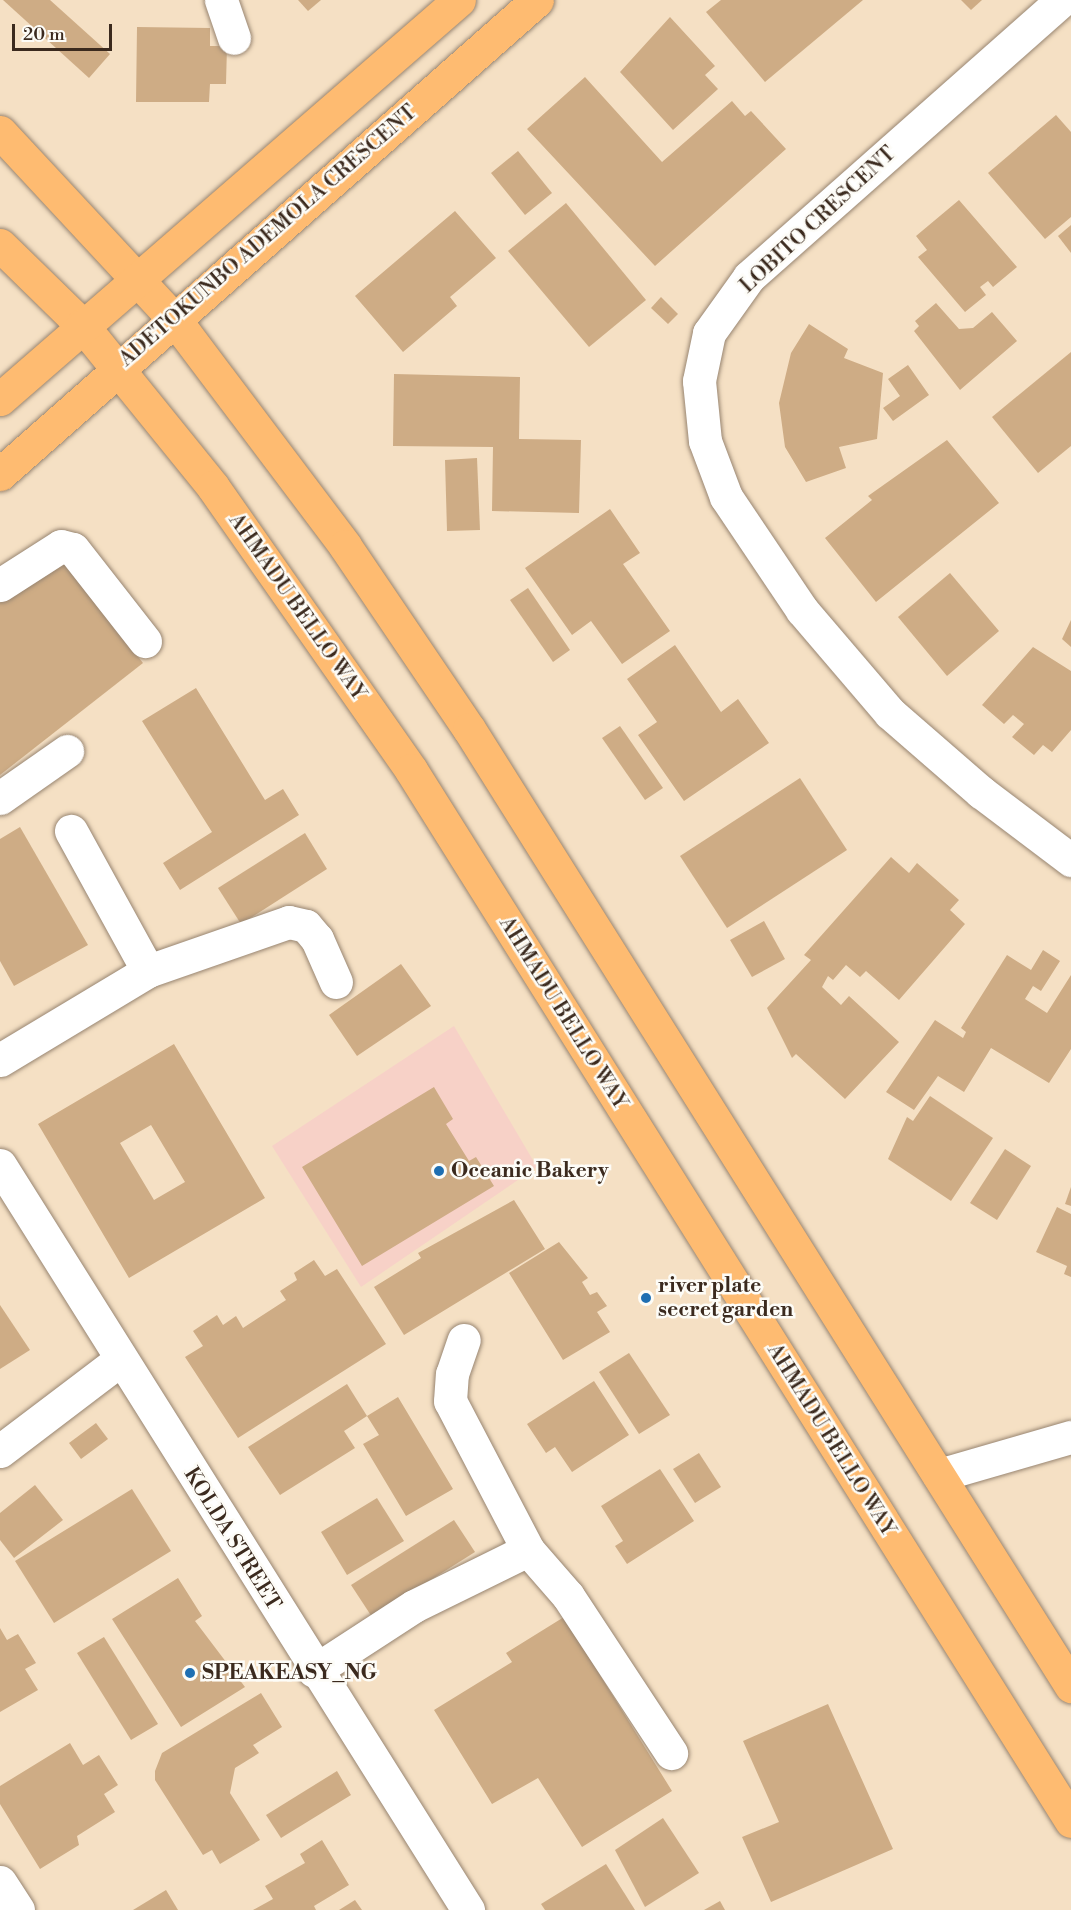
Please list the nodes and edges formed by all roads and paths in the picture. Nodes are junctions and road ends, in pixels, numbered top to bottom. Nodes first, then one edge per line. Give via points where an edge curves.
1 (221, 0) edge
2 (459, 0) edge
3 (537, 0) edge
4 (1062, 0) edge
5 (234, 38) dead end
6 (0, 132) edge
7 (0, 245) edge
8 (138, 277) junction
9 (175, 320) junction
10 (82, 325) junction
11 (117, 368) junction
12 (0, 399) edge
13 (0, 474) edge
14 (0, 585) edge
15 (145, 641) dead end
16 (67, 752) dead end
17 (0, 798) edge
18 (71, 831) dead end
19 (1071, 860) edge
20 (148, 971) junction
21 (336, 982) dead end
22 (0, 1060) edge
23 (0, 1165) edge
24 (464, 1340) dead end
25 (121, 1359) junction
26 (1071, 1437) edge
27 (0, 1451) edge
28 (939, 1475) junction
29 (528, 1550) junction
30 (314, 1671) junction
31 (1071, 1686) edge
32 (671, 1753) dead end
33 (1071, 1821) edge
34 (0, 1882) edge
35 (18, 1910) edge
36 (468, 1910) edge

1 - 5 street
2 - 8 main road
3 - 9 main road, ADETOKUNBO ADEMOLA CRESCENT
4 - 19 street, LOBITO CRESCENT via 749,277 709,333 699,381 705,441 726,497 802,610 890,713 981,792
6 - 8 main road
7 - 10 main road, AHMADU BELLO WAY
8 - 9 main road
8 - 10 main road
9 - 11 main road, ADETOKUNBO ADEMOLA CRESCENT
9 - 28 main road via 345,546 469,729
10 - 11 main road, AHMADU BELLO WAY
10 - 12 main road
11 - 13 main road, ADETOKUNBO ADEMOLA CRESCENT
11 - 33 main road, AHMADU BELLO WAY via 213,487 411,770
14 - 15 street via 61,546 73,549
16 - 17 street
18 - 20 street
20 - 21 street via 289,922 306,926 317,939
20 - 22 street
23 - 25 street, KOLDA STREET
24 - 29 street via 452,1374 450,1401
25 - 27 street
25 - 30 street, KOLDA STREET
26 - 28 street
28 - 31 main road
29 - 30 street via 414,1606
29 - 32 street via 568,1596
30 - 36 street, KOLDA STREET
34 - 35 street

